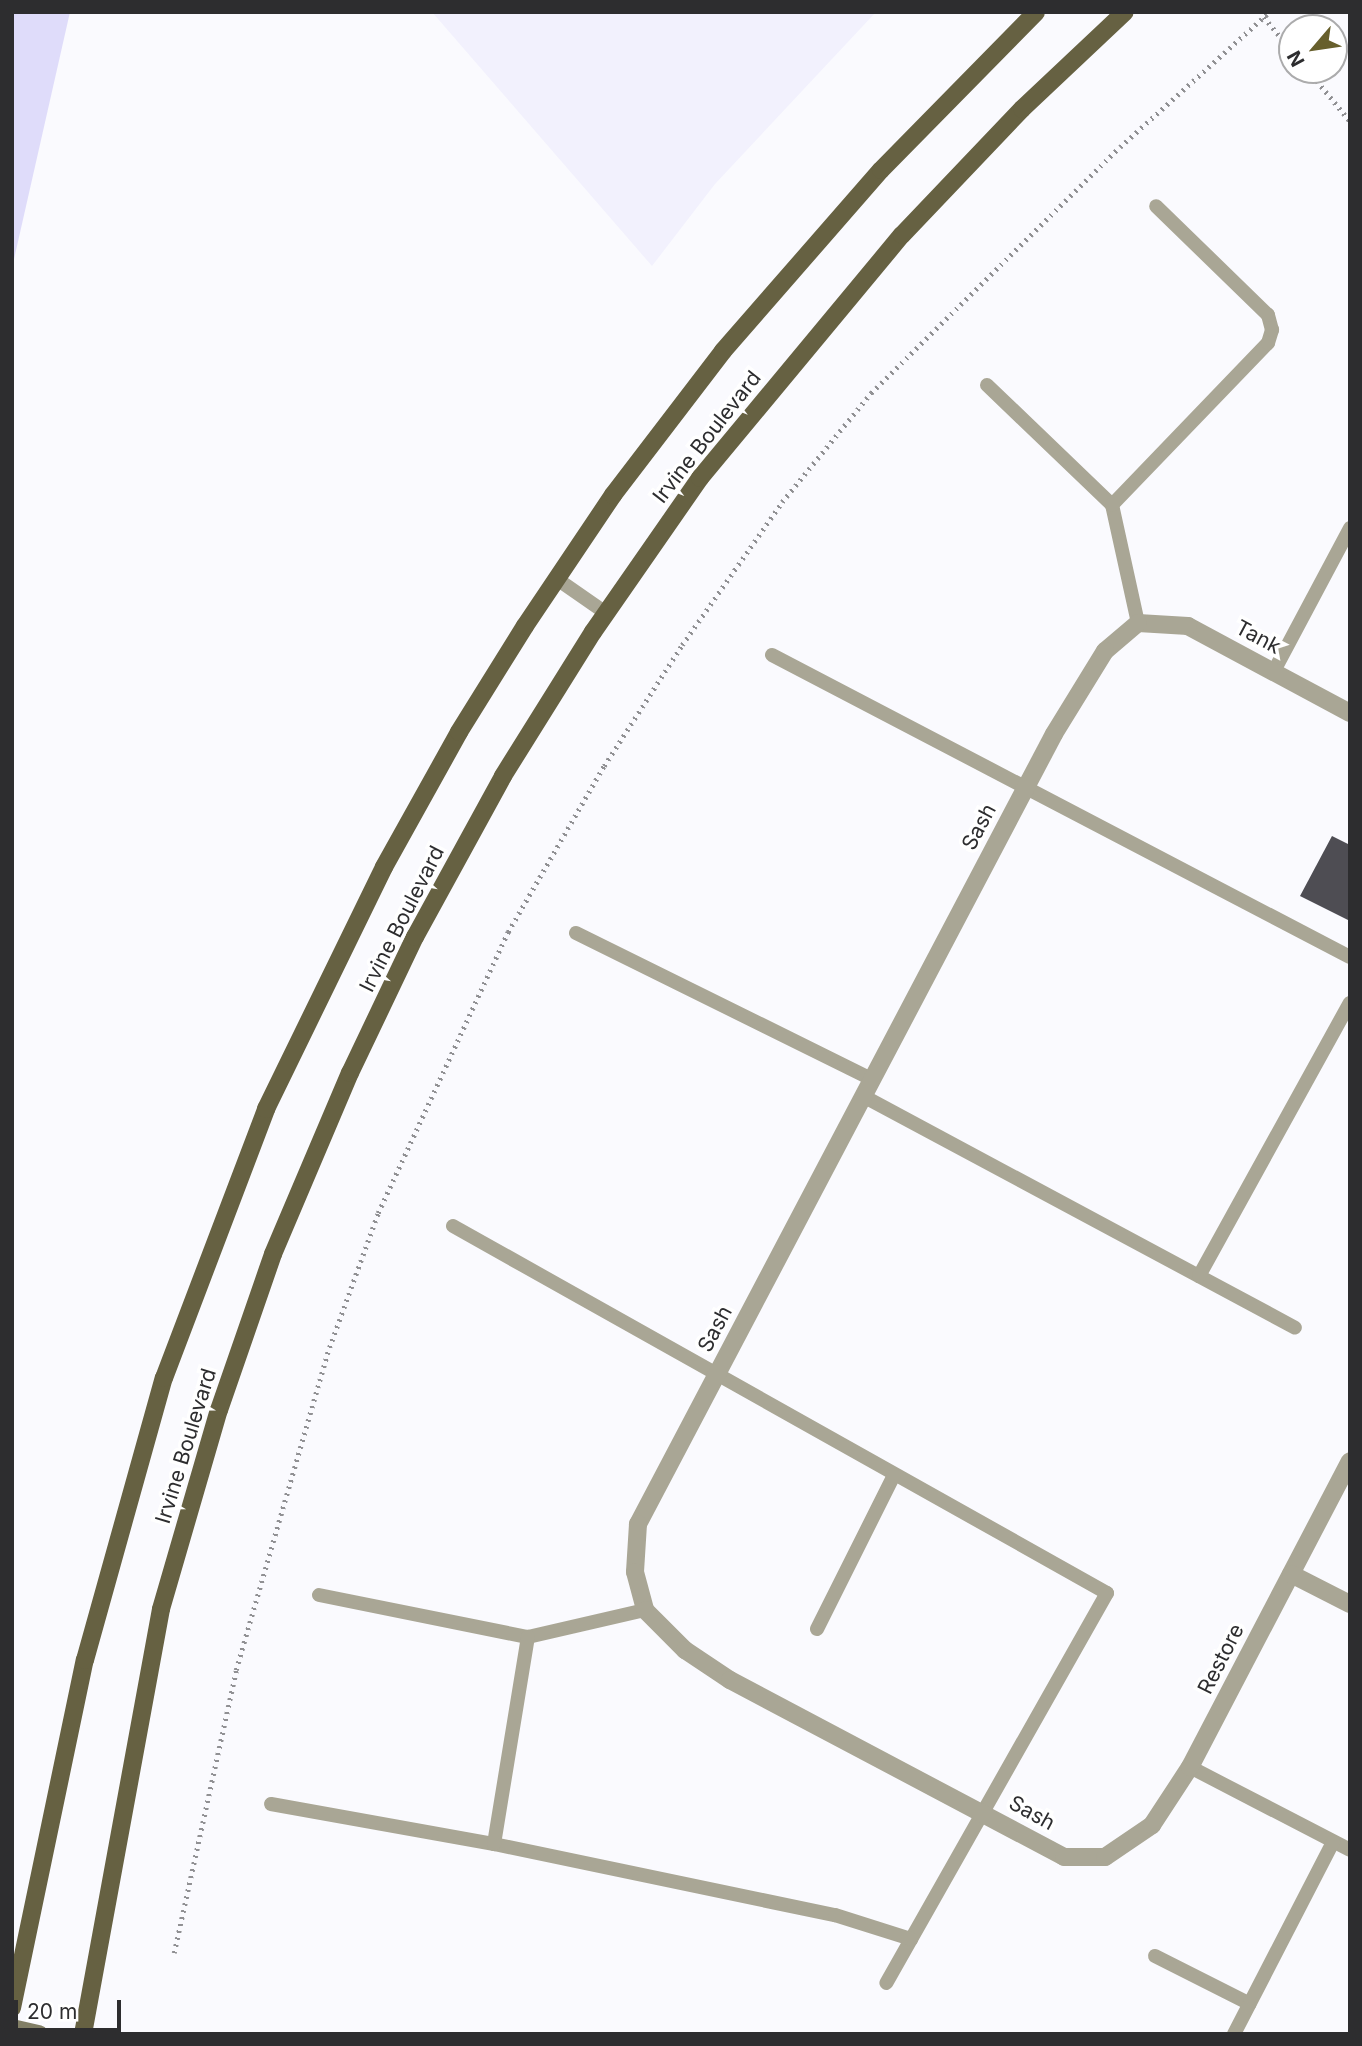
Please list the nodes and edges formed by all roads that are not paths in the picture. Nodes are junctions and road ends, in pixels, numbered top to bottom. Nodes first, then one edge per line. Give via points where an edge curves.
1 (1036, 12) edge
2 (1125, 12) edge
3 (1156, 205) dead end
4 (988, 385) dead end
5 (1112, 506) junction
6 (1350, 528) edge
7 (557, 579) junction
8 (606, 613) junction
9 (1138, 623) junction
10 (772, 655) dead end
11 (1274, 671) junction
12 (1350, 713) edge
13 (1026, 786) junction
14 (576, 933) dead end
15 (1350, 957) edge
16 (1350, 1003) edge
17 (872, 1080) junction
18 (863, 1096) junction
19 (453, 1226) dead end
20 (1199, 1276) junction
21 (1295, 1328) dead end
22 (716, 1376) junction
23 (1350, 1461) edge
24 (894, 1475) junction
25 (1291, 1574) junction
26 (319, 1595) dead end
27 (1350, 1604) edge
28 (645, 1610) junction
29 (817, 1629) dead end
30 (528, 1637) junction
31 (1191, 1767) junction
32 (271, 1804) dead end
33 (982, 1813) junction
34 (1333, 1842) junction
35 (494, 1844) junction
36 (1350, 1850) edge
37 (1105, 1857) joint
38 (911, 1939) junction
39 (1155, 1956) dead end
40 (886, 1983) dead end
41 (1250, 2004) junction
42 (12, 2008) edge
43 (12, 2028) edge
44 (39, 2034) edge
45 (83, 2034) edge
46 (1234, 2034) edge

1 - 7 main road, Irvine Boulevard via 803,255 697,384
2 - 8 main road, Irvine Boulevard via 1022,109 860,283 701,478
3 - 5 lane via 1268,315 1272,330 1268,343
4 - 5 lane
5 - 9 lane
6 - 11 lane
7 - 8 lane
7 - 42 main road, Irvine Boulevard via 459,732 384,867 272,1096 233,1189 164,1378 85,1660
8 - 45 main road, Irvine Boulevard via 503,776 415,937 350,1073 273,1254 219,1410 161,1609
9 - 11 street, Tank via 1188,626
9 - 13 street, Sash via 1105,651
10 - 13 lane
11 - 12 street, Tank
13 - 15 lane
13 - 17 street, Sash
14 - 17 lane
16 - 20 lane
17 - 18 street, Sash
18 - 20 lane
18 - 22 street, Sash
19 - 22 lane
20 - 21 lane
22 - 24 lane
22 - 28 street, Sash via 638,1524 635,1573
23 - 25 street, Restore
24 - 29 lane
24 - 33 lane via 1107,1593
25 - 27 street
25 - 31 street, Restore
26 - 30 lane
28 - 30 lane
28 - 33 street, Sash via 685,1650 730,1680
30 - 35 lane
31 - 34 lane
31 - 37 street, Restore via 1152,1825
32 - 35 lane
33 - 37 street, Sash via 1064,1857
33 - 38 lane
34 - 36 lane
34 - 41 lane
35 - 38 lane via 835,1916
38 - 40 lane
39 - 41 lane
41 - 46 lane
43 - 44 street

